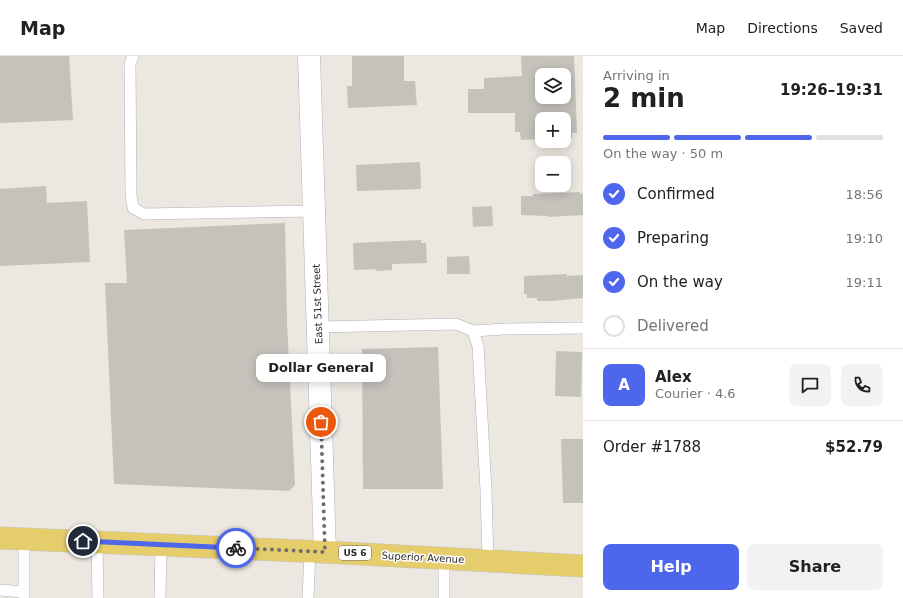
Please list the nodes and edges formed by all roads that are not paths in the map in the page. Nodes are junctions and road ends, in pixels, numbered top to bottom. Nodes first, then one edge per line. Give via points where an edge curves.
1 (133, 56) edge
2 (309, 56) edge
3 (314, 211) junction
4 (318, 327) junction
5 (583, 328) edge
6 (473, 331) junction
7 (0, 538) edge
8 (24, 539) junction
9 (97, 542) junction
10 (161, 545) junction
11 (317, 551) junction
12 (444, 558) junction
13 (488, 560) junction
14 (583, 566) edge
15 (0, 590) edge
16 (24, 595) edge
17 (98, 598) edge
18 (160, 598) edge
19 (308, 598) edge
20 (444, 598) edge

1 - 3 lane via 130,64 130,195 133,208 144,214
2 - 3 street, East 51st Street
3 - 4 street, East 51st Street
4 - 6 lane via 456,324
4 - 11 street, East 51st Street
5 - 6 lane
6 - 13 lane via 478,346
7 - 8 main road, Superior Avenue / US 6
8 - 9 main road, Superior Avenue / US 6
8 - 16 lane
9 - 10 main road, Superior Avenue / US 6
9 - 17 lane
10 - 11 main road, Superior Avenue / US 6
10 - 18 lane
11 - 12 main road, Superior Avenue / US 6
11 - 19 lane
12 - 13 main road, Superior Avenue / US 6
12 - 20 lane
13 - 14 main road, Superior Avenue / US 6
15 - 16 lane

